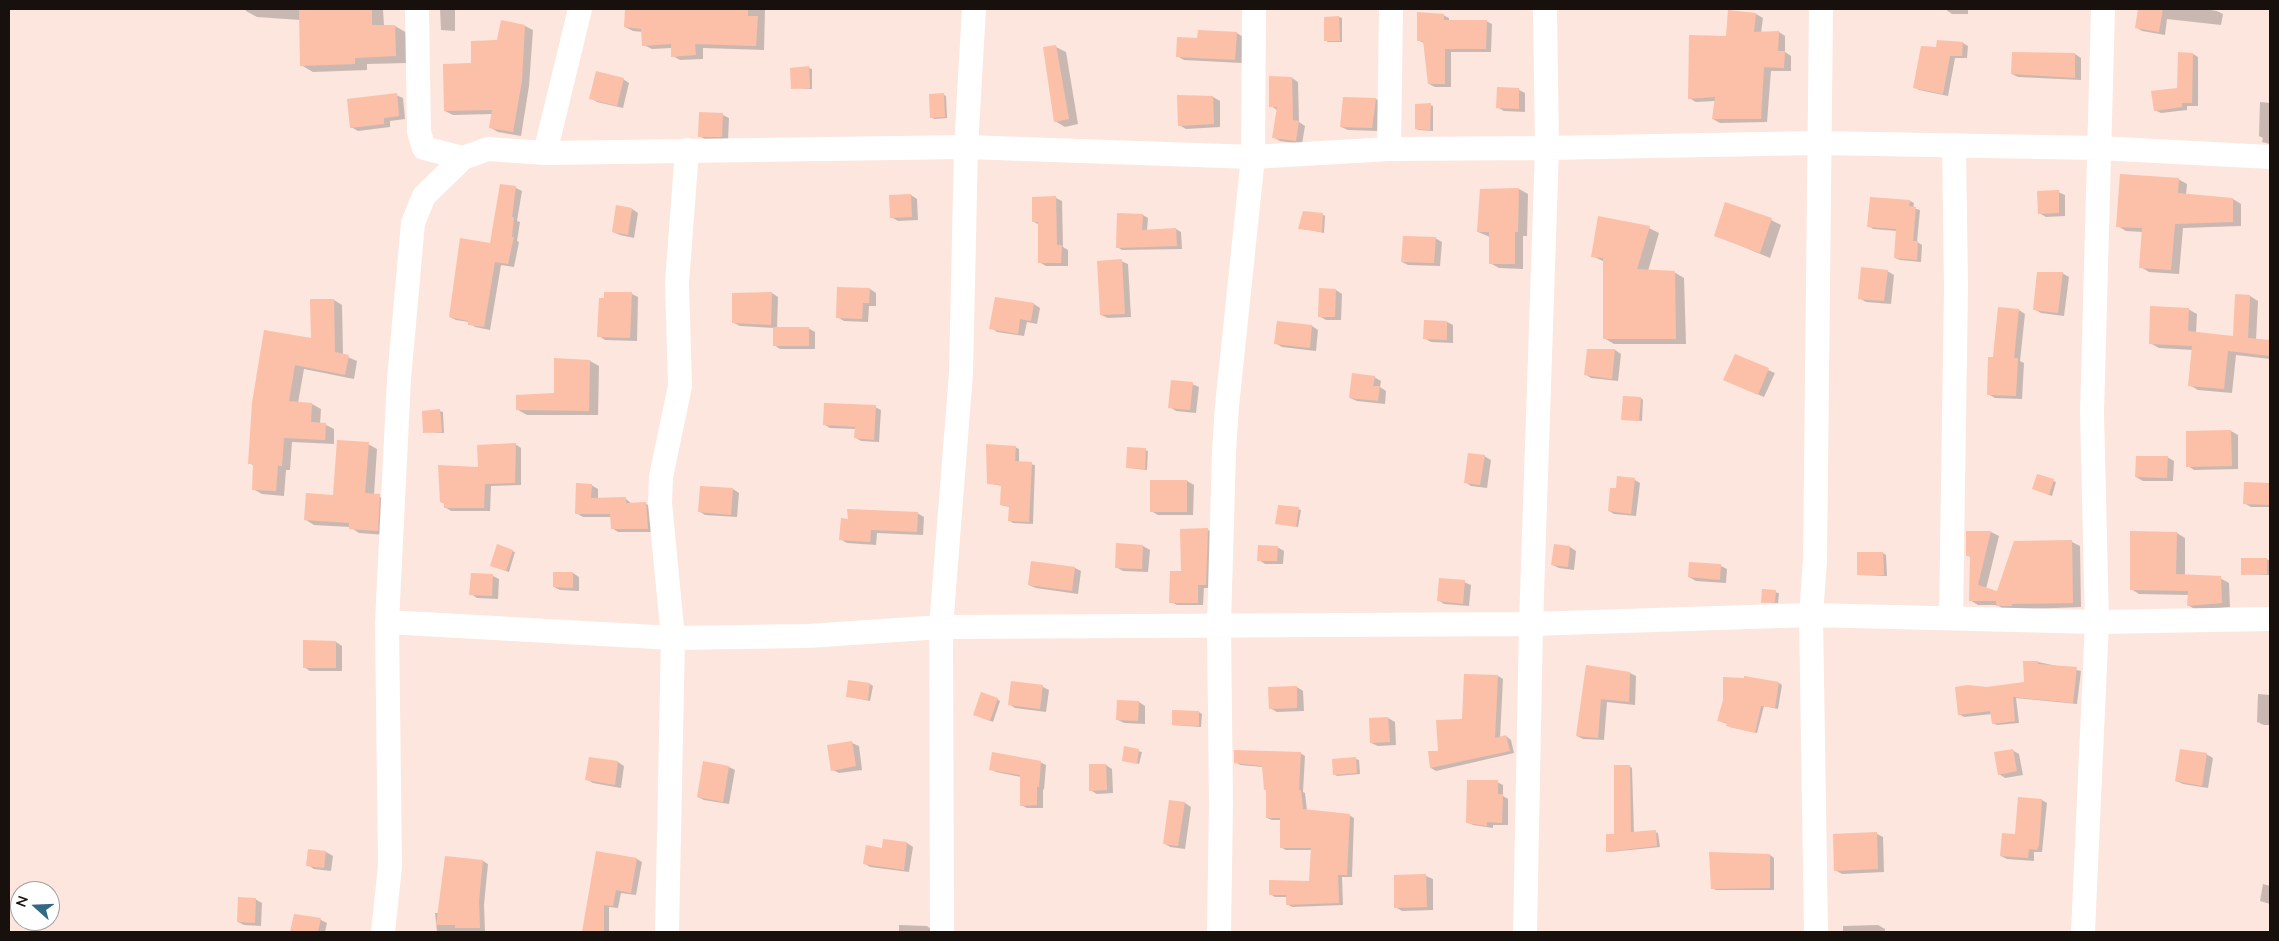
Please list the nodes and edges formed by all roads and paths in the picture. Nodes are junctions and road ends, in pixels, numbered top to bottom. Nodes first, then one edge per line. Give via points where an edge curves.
1 (416, 9) edge
2 (580, 9) edge
3 (974, 9) edge
4 (1254, 9) edge
5 (1391, 9) edge
6 (1545, 9) edge
7 (1822, 9) edge
8 (2104, 9) edge
9 (1819, 143) junction
10 (1954, 145) junction
11 (966, 147) junction
12 (1547, 148) junction
13 (2099, 148) junction
14 (1389, 149) junction
15 (687, 150) junction
16 (545, 153) junction
17 (1252, 156) junction
18 (2270, 157) edge
19 (463, 158) junction
20 (1811, 615) junction
21 (1951, 618) junction
22 (2270, 619) edge
23 (387, 622) junction
24 (2097, 622) junction
25 (1531, 624) junction
26 (1219, 626) junction
27 (941, 627) junction
28 (673, 638) junction
29 (383, 932) edge
30 (667, 932) edge
31 (942, 932) edge
32 (1219, 932) edge
33 (1525, 932) edge
34 (1816, 932) edge
35 (2084, 932) edge

1 - 19 street via 419,132 424,148
2 - 16 street
3 - 11 street
4 - 17 street
5 - 14 street
6 - 12 street
7 - 9 street
8 - 13 street
9 - 10 street
9 - 12 street
9 - 20 street
10 - 13 street
10 - 21 street via 1956,287
11 - 15 street
11 - 17 street
11 - 27 street via 961,373
12 - 14 street
12 - 25 street
13 - 18 street
13 - 24 street via 2092,414
14 - 17 street
15 - 16 street
15 - 28 street via 677,283 680,386 661,477 660,504
16 - 19 street via 488,150
17 - 26 street via 1227,406
19 - 23 street via 424,196 413,223 399,379
20 - 21 street
20 - 25 street
20 - 34 street
21 - 24 street
22 - 24 street
23 - 28 street
23 - 29 street via 390,866
24 - 35 street
25 - 26 street
25 - 33 street
26 - 27 street
26 - 32 street
27 - 28 street via 808,636
27 - 31 street
28 - 30 street

